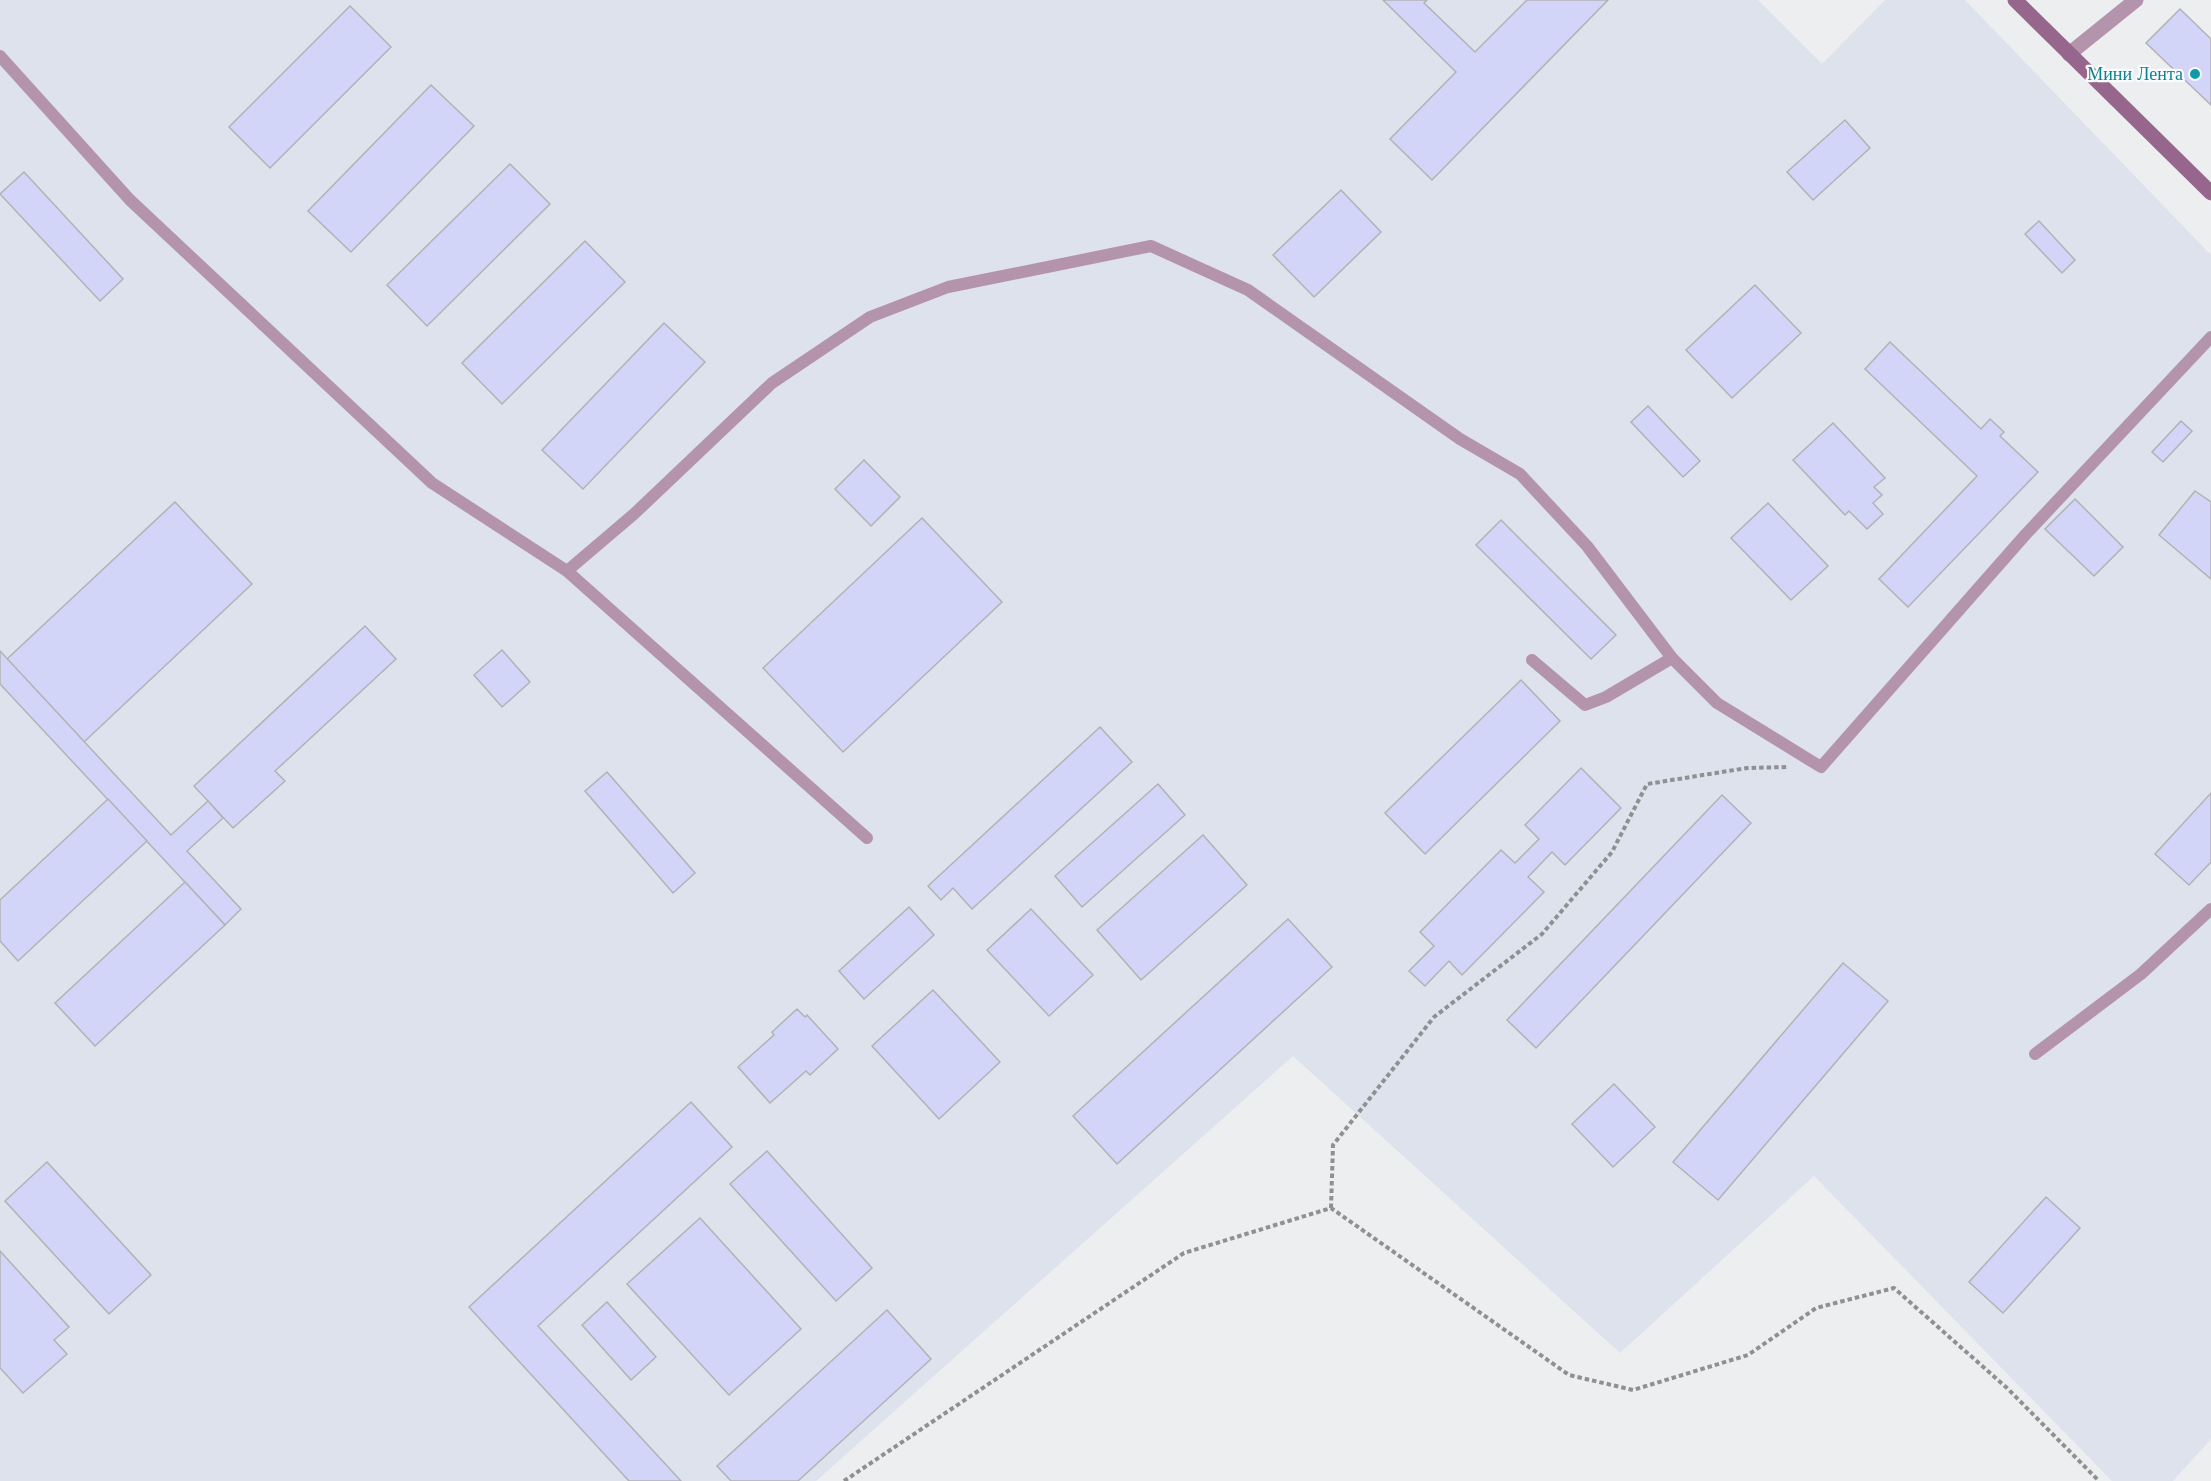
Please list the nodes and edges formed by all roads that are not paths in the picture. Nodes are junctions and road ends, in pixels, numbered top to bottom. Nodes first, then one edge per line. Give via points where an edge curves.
1 (2015, 0) edge
2 (2136, 0) edge
3 (2069, 54) junction
4 (0, 56) edge
5 (2211, 193) edge
6 (2211, 337) edge
7 (567, 571) junction
8 (1672, 658) junction
9 (1532, 660) dead end
10 (867, 838) dead end
11 (2211, 909) edge
12 (2035, 1054) dead end

1 - 3 main road
2 - 3 street
3 - 5 main road
4 - 7 lane via 130,200 432,483
6 - 8 lane via 2026,534 1821,767 1717,703
7 - 8 lane via 634,514 772,383 870,317 948,286 1151,246 1248,290 1460,439 1520,474 1587,546
7 - 10 lane
8 - 9 lane via 1606,698 1585,705
11 - 12 lane via 2141,974

